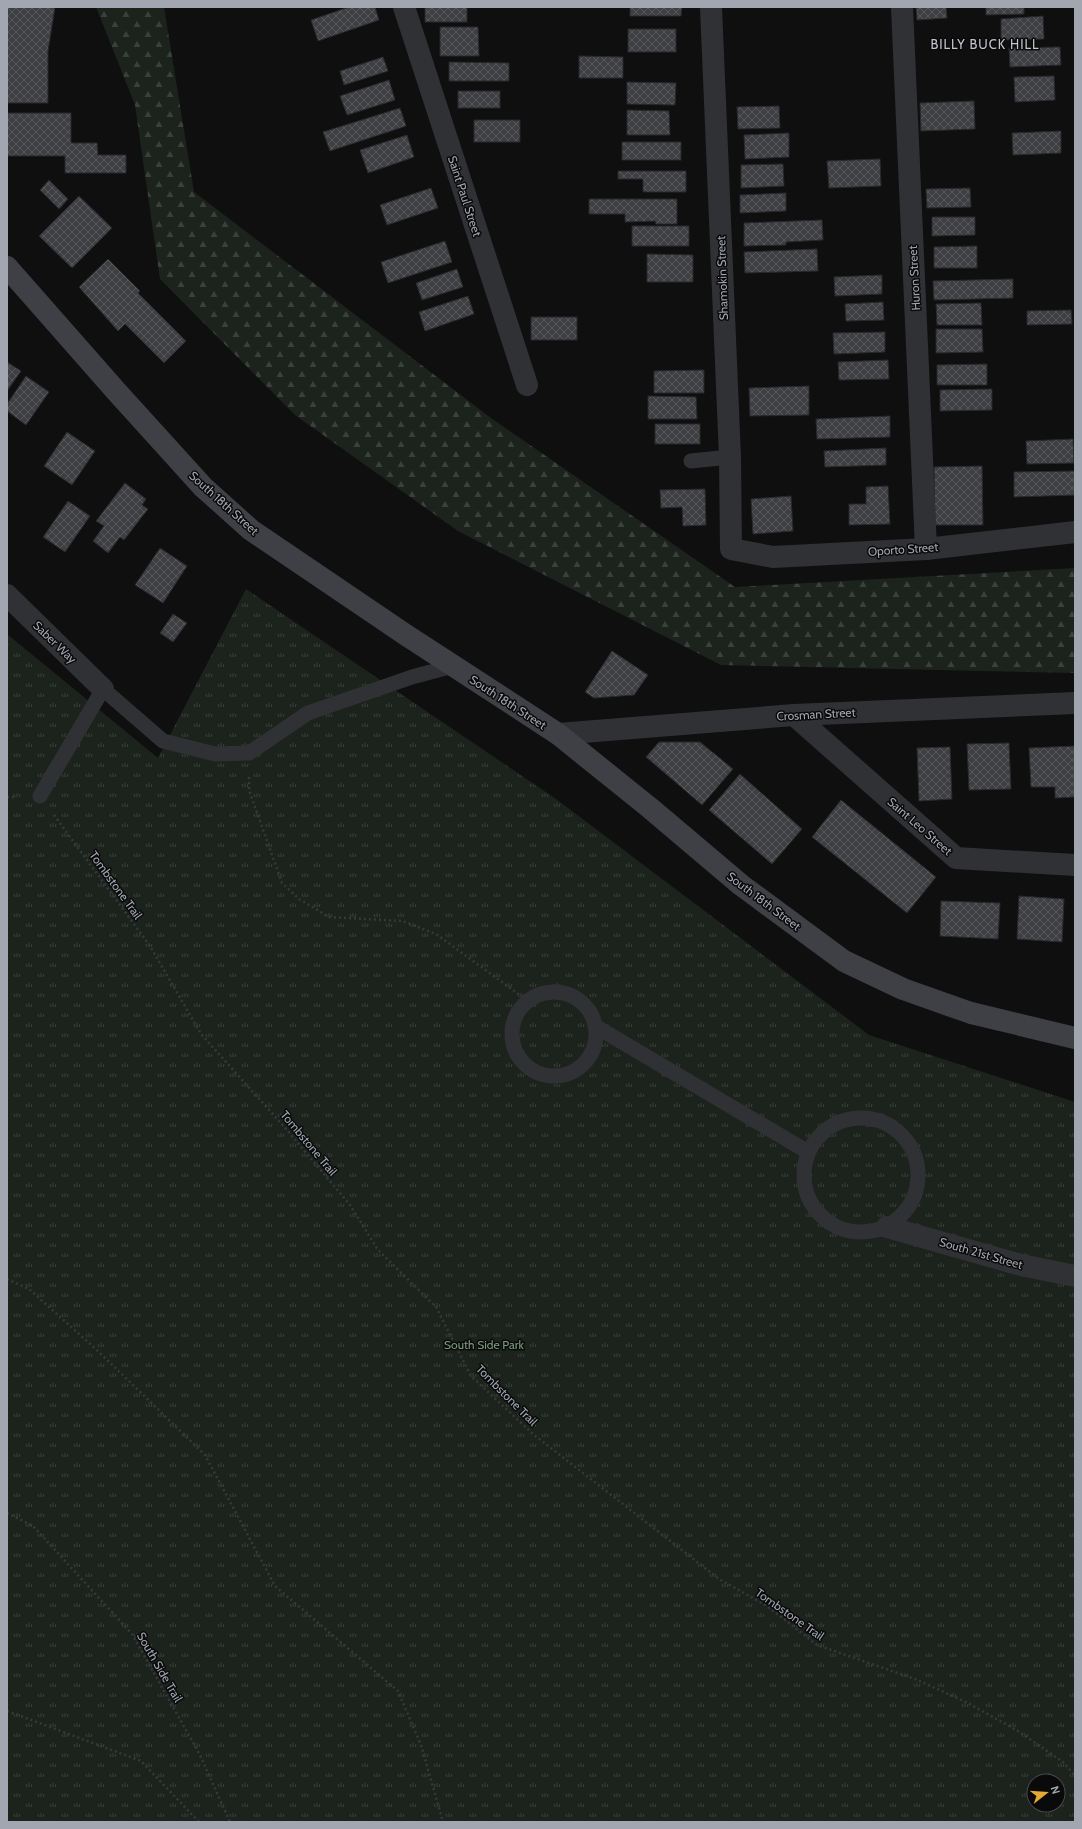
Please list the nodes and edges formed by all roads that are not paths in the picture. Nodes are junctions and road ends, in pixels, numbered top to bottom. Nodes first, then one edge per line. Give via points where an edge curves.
1 (404, 7) edge
2 (711, 7) edge
3 (902, 7) edge
4 (7, 267) edge
5 (527, 385) dead end
6 (730, 457) junction
7 (691, 461) dead end
8 (1075, 532) edge
9 (731, 549) joint
10 (926, 549) junction
11 (7, 595) edge
12 (453, 666) junction
13 (103, 689) junction
14 (1075, 703) edge
15 (794, 715) junction
16 (558, 734) junction
17 (40, 796) road end
18 (1075, 865) edge
19 (595, 1026) junction
20 (1075, 1038) edge
21 (808, 1152) junction
22 (887, 1227) junction
23 (1075, 1276) edge

1 - 5 street, Saint Paul Street
2 - 6 street, Shamokin Street
3 - 10 street, Huron Street
4 - 12 main road, South 18th Street via 116,392 209,492 250,530
6 - 7 lane
6 - 9 street, Shamokin Street
8 - 10 street, Oporto Street
9 - 10 street, Oporto Street via 773,558
11 - 13 street, Saber Way
12 - 13 lane via 412,677 308,713 249,753 214,754 163,740
12 - 16 main road, South 18th Street
13 - 17 lane
14 - 15 street, Crosman Street
15 - 16 street, Crosman Street
15 - 18 street, Saint Leo Street via 956,858
16 - 20 main road, South 18th Street via 741,885 844,961 903,990 971,1013
19 - 19 lane via 596,1040 591,1053 583,1064 572,1072 559,1076 545,1076 532,1071 522,1062 515,1050 512,1037 513,1023 518,1010 528,1000 540,994 555,992 569,995 581,1002 590,1013
19 - 21 lane
21 - 22 lane via 804,1169 805,1186 811,1203 822,1217 836,1227 853,1232 870,1232
21 - 22 lane via 819,1135 836,1123 855,1117 875,1119 893,1126 908,1140 917,1158 919,1178 914,1198 904,1215
22 - 23 street, South 21st Street via 1021,1265

